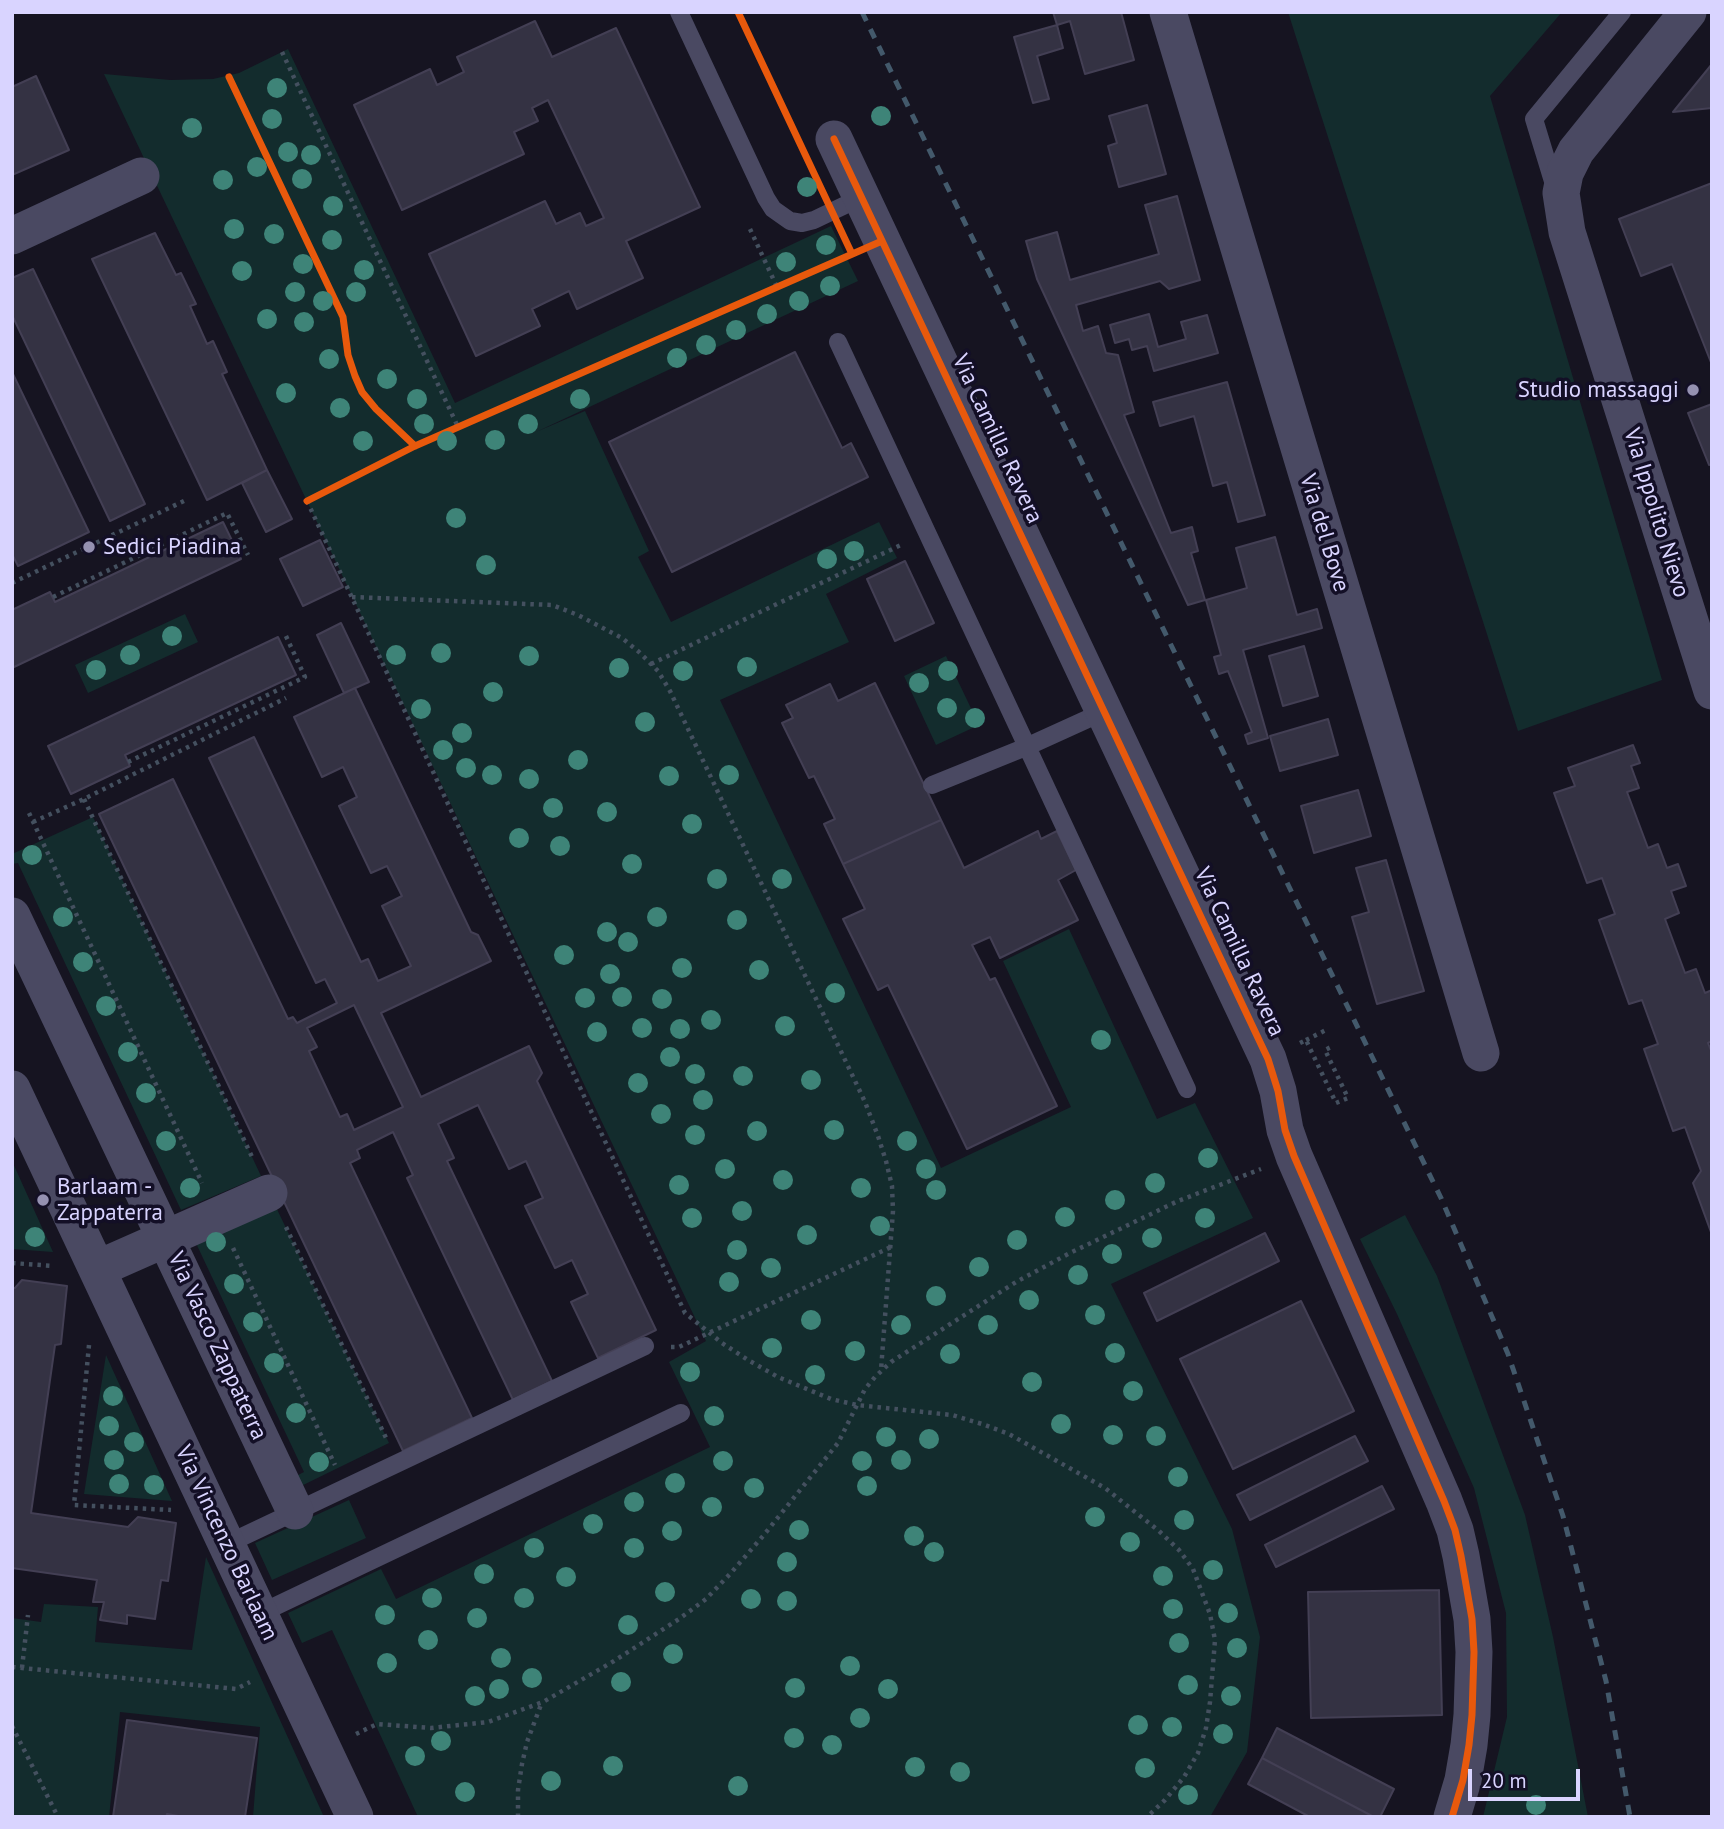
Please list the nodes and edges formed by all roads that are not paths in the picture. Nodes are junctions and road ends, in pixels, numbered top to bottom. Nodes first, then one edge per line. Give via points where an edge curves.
1 (679, 12) edge
2 (1168, 12) edge
3 (1622, 12) edge
4 (1688, 12) edge
5 (834, 139) dead end
6 (141, 176) dead end
7 (862, 197) junction
8 (1567, 232) junction
9 (12, 236) edge
10 (838, 342) dead end
11 (1712, 691) edge
12 (1103, 712) junction
13 (1026, 747) junction
14 (932, 785) dead end
15 (12, 916) edge
16 (1481, 1053) dead end
17 (1187, 1088) dead end
18 (12, 1089) edge
19 (269, 1193) road end
20 (166, 1239) junction
21 (97, 1269) junction
22 (645, 1346) road end
23 (681, 1413) dead end
24 (295, 1511) junction
25 (219, 1528) junction
26 (259, 1614) junction
27 (355, 1817) edge
28 (1452, 1817) edge

1 - 7 lane via 773,209 802,223
2 - 16 street, Via del Bove
3 - 8 lane via 1534,118
4 - 8 street, Via Ippolito Nievo via 1576,151 1561,193
5 - 7 street, Via Camilla Ravera
6 - 9 street
7 - 12 street, Via Camilla Ravera
8 - 11 street, Via Ippolito Nievo
10 - 13 lane
12 - 13 lane
12 - 28 street, Via Camilla Ravera via 1268,1059 1294,1156 1458,1543 1472,1619 1474,1681 1469,1745
13 - 14 lane
13 - 17 lane
15 - 20 street, Via Vasco Zappaterra
18 - 21 street, Via Vincenzo Barlaam
19 - 20 street
20 - 21 street
20 - 24 street, Via Vasco Zappaterra
21 - 25 street, Via Vincenzo Barlaam
22 - 24 lane
23 - 26 lane
24 - 25 lane
25 - 26 street, Via Vincenzo Barlaam
26 - 27 street, Via Vincenzo Barlaam

